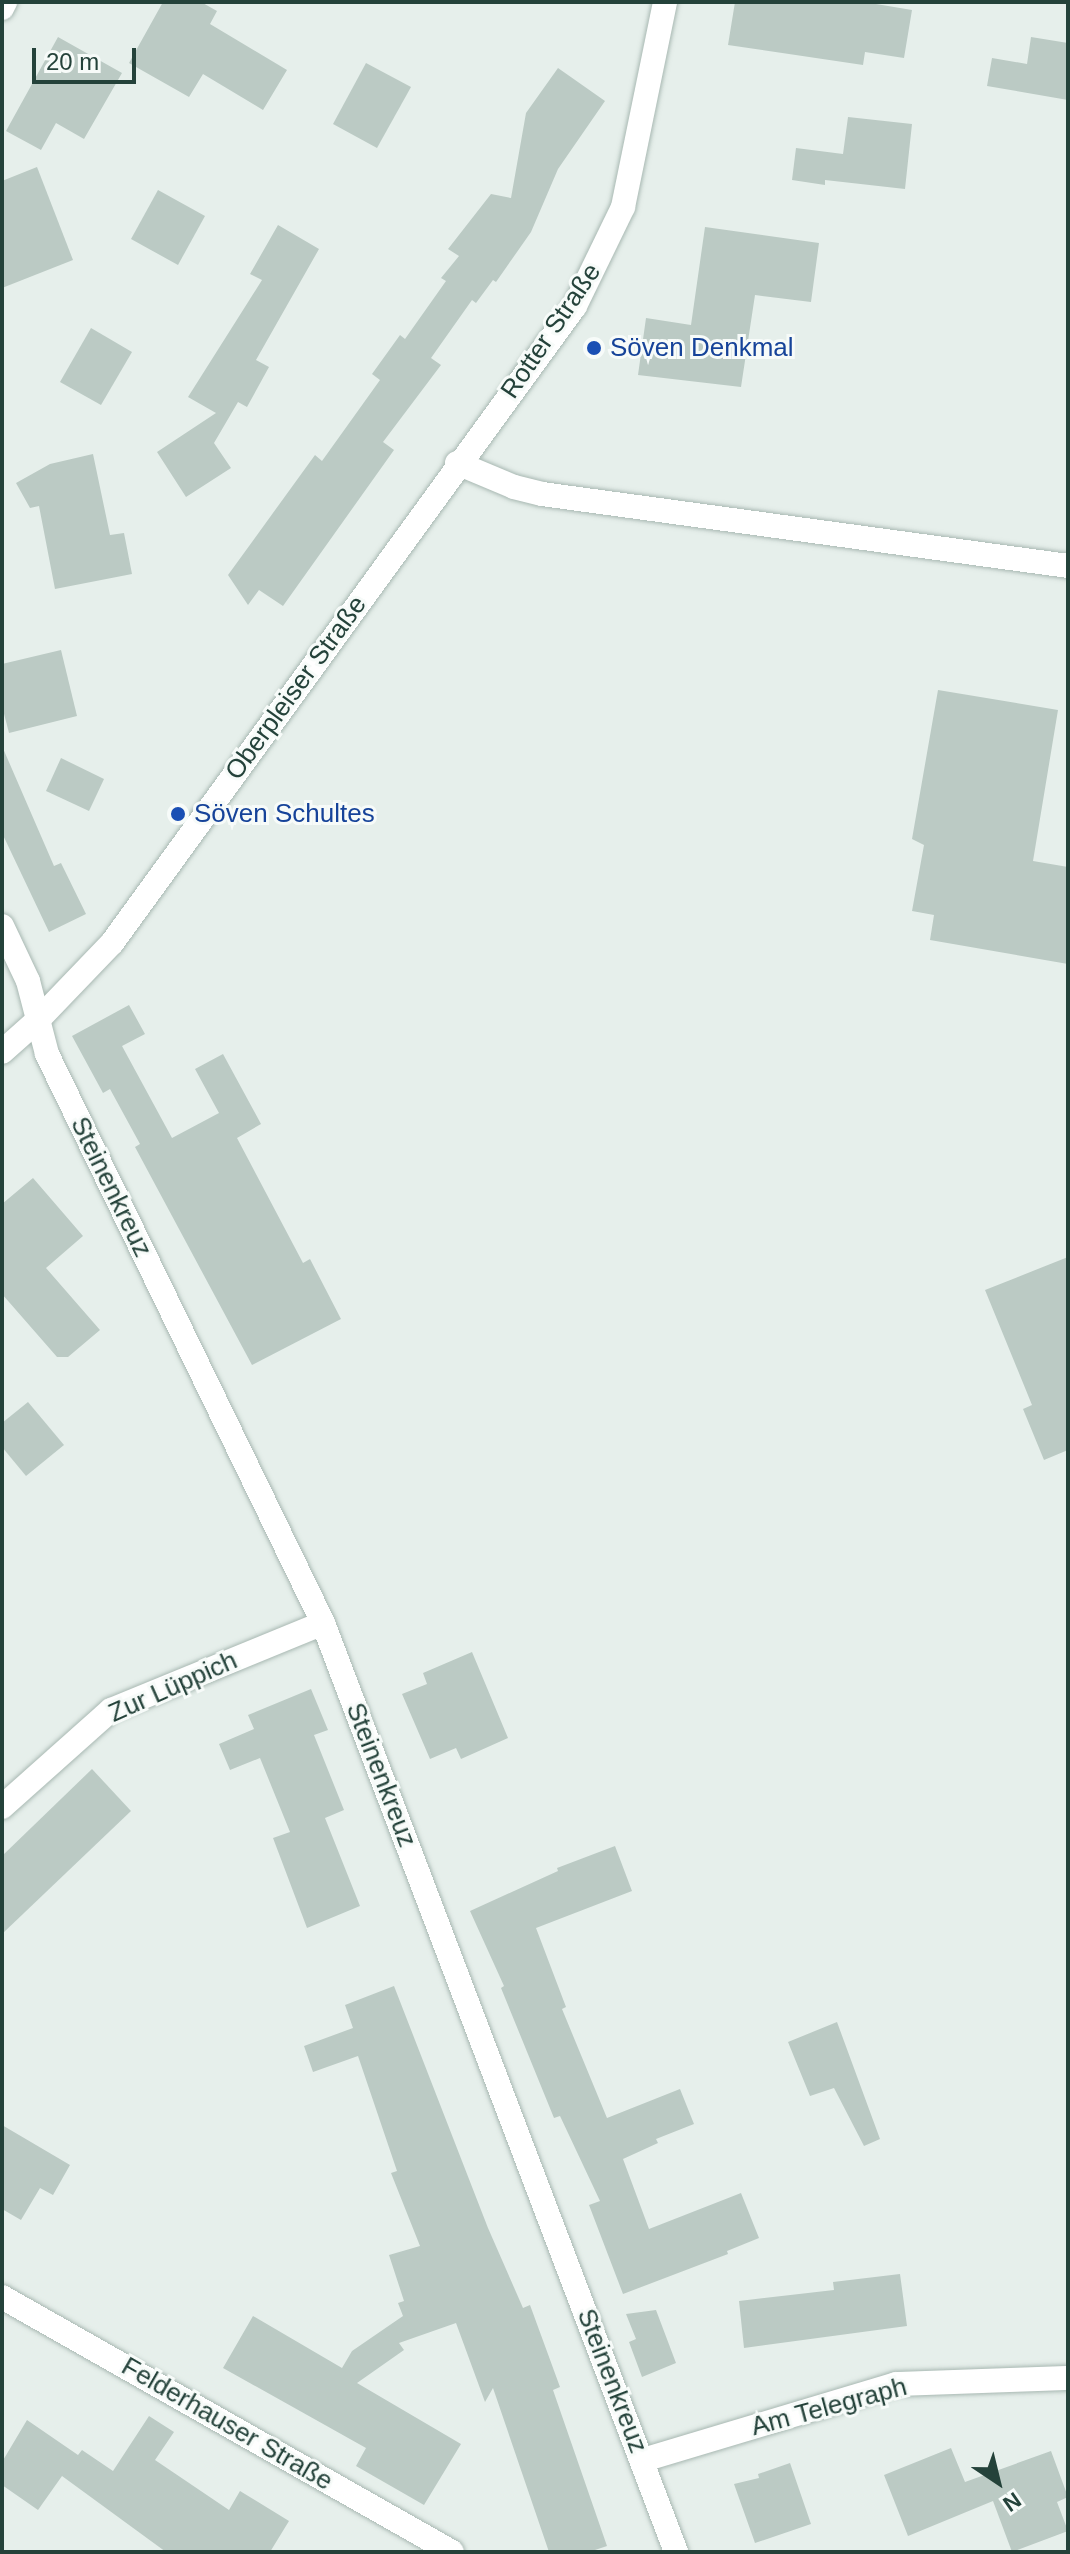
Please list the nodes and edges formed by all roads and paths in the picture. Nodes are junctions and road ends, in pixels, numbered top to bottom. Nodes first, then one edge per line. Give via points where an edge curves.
1 (5, 2) edge
2 (665, 2) edge
3 (2, 8) edge
4 (457, 463) junction
5 (1068, 566) edge
6 (2, 926) edge
7 (39, 1019) junction
8 (2, 1052) edge
9 (323, 1623) junction
10 (2, 1807) edge
11 (2, 2297) edge
12 (1068, 2378) edge
13 (643, 2460) junction
14 (452, 2552) edge
15 (676, 2552) edge

1 - 3 street
2 - 4 street, Rotter Straße via 623,207 601,257 575,306
4 - 5 street via 542,494
4 - 7 street, Oberpleiser Straße via 112,943
6 - 7 street, Steinenkreuz
7 - 8 street, Oberpleiser Straße
7 - 9 street, Steinenkreuz via 47,1054
9 - 10 street, Zur Lüppich via 111,1710
9 - 13 street, Steinenkreuz
11 - 14 street, Felderhauser Straße
12 - 13 street, Am Telegraph via 896,2384
13 - 15 street, Steinenkreuz

